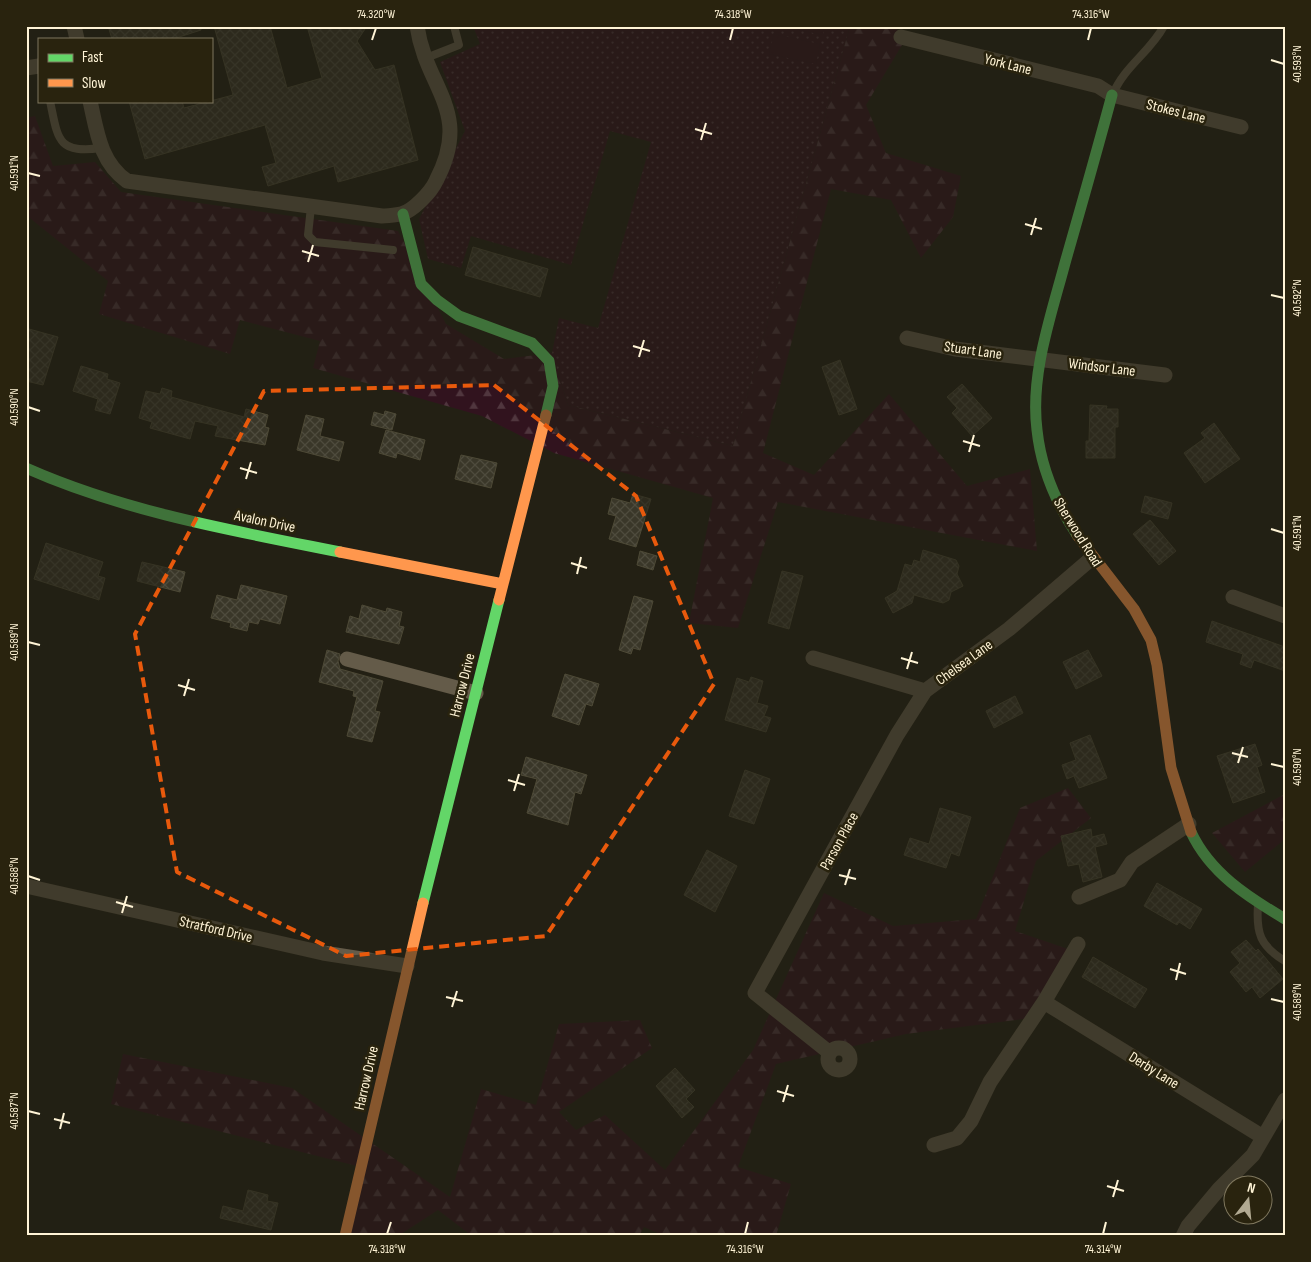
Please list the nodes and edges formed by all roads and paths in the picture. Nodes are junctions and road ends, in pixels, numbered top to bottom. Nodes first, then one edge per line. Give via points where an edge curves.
1 (417, 26) edge
2 (454, 26) edge
3 (1164, 26) edge
4 (901, 37) dead end
5 (426, 58) junction
6 (1112, 95) junction
7 (50, 102) edge
8 (90, 102) edge
9 (1241, 127) dead end
10 (101, 148) junction
11 (311, 207) junction
12 (403, 214) junction
13 (393, 250) dead end
14 (907, 338) dead end
15 (1039, 360) junction
16 (1165, 374) dead end
17 (26, 468) edge
18 (1092, 558) junction
19 (503, 584) junction
20 (1233, 597) dead end
21 (1285, 616) edge
22 (813, 658) dead end
23 (347, 659) dead end
24 (925, 691) junction
25 (476, 693) junction
26 (1189, 824) junction
27 (26, 886) edge
28 (1079, 898) dead end
29 (1258, 901) junction
30 (1285, 919) edge
31 (1078, 944) dead end
32 (1285, 961) edge
33 (407, 966) junction
34 (1044, 1002) junction
35 (830, 1053) dead end
36 (1285, 1100) edge
37 (1263, 1137) junction
38 (934, 1145) dead end
39 (345, 1236) edge
40 (1184, 1236) edge

1 - 5 street
2 - 5 lane via 459,45
3 - 6 lane via 1156,40 1119,79
4 - 6 street, York Lane via 1098,86
5 - 12 street via 447,107 452,133 447,162 433,188
6 - 9 street, Stokes Lane
6 - 15 street, Sherwood Road
7 - 10 lane via 61,139 68,147 79,151
8 - 10 street
10 - 11 street via 118,175 127,181
11 - 12 street via 382,216
11 - 13 lane via 308,235 315,242
12 - 19 street, Harrow Drive via 420,284 459,316 532,343 550,360 553,386
14 - 15 street, Stuart Lane via 955,349
15 - 16 street, Windsor Lane
15 - 18 street, Sherwood Road via 1034,427 1039,455 1050,487 1068,522
17 - 19 street, Avalon Drive via 100,497 169,515
18 - 24 street, Chelsea Lane via 1009,629
18 - 26 street, Sherwood Road via 1129,603 1150,638 1170,758 1178,795
19 - 25 street, Harrow Drive
20 - 21 street
22 - 24 street, Chelsea Lane
23 - 25 street
24 - 35 street, Parson Place via 897,735 755,993
25 - 33 street, Harrow Drive
26 - 28 street via 1132,862 1120,880
26 - 29 street, Sherwood Road via 1204,856 1225,877
27 - 33 street, Stratford Drive via 323,953
29 - 30 street, Sherwood Road
29 - 32 lane via 1257,926 1263,944
31 - 34 street
33 - 39 street, Harrow Drive
34 - 37 street, Derby Lane
34 - 38 street via 990,1082 971,1121 958,1138
36 - 37 street
37 - 40 street via 1253,1155 1219,1189 1188,1226

